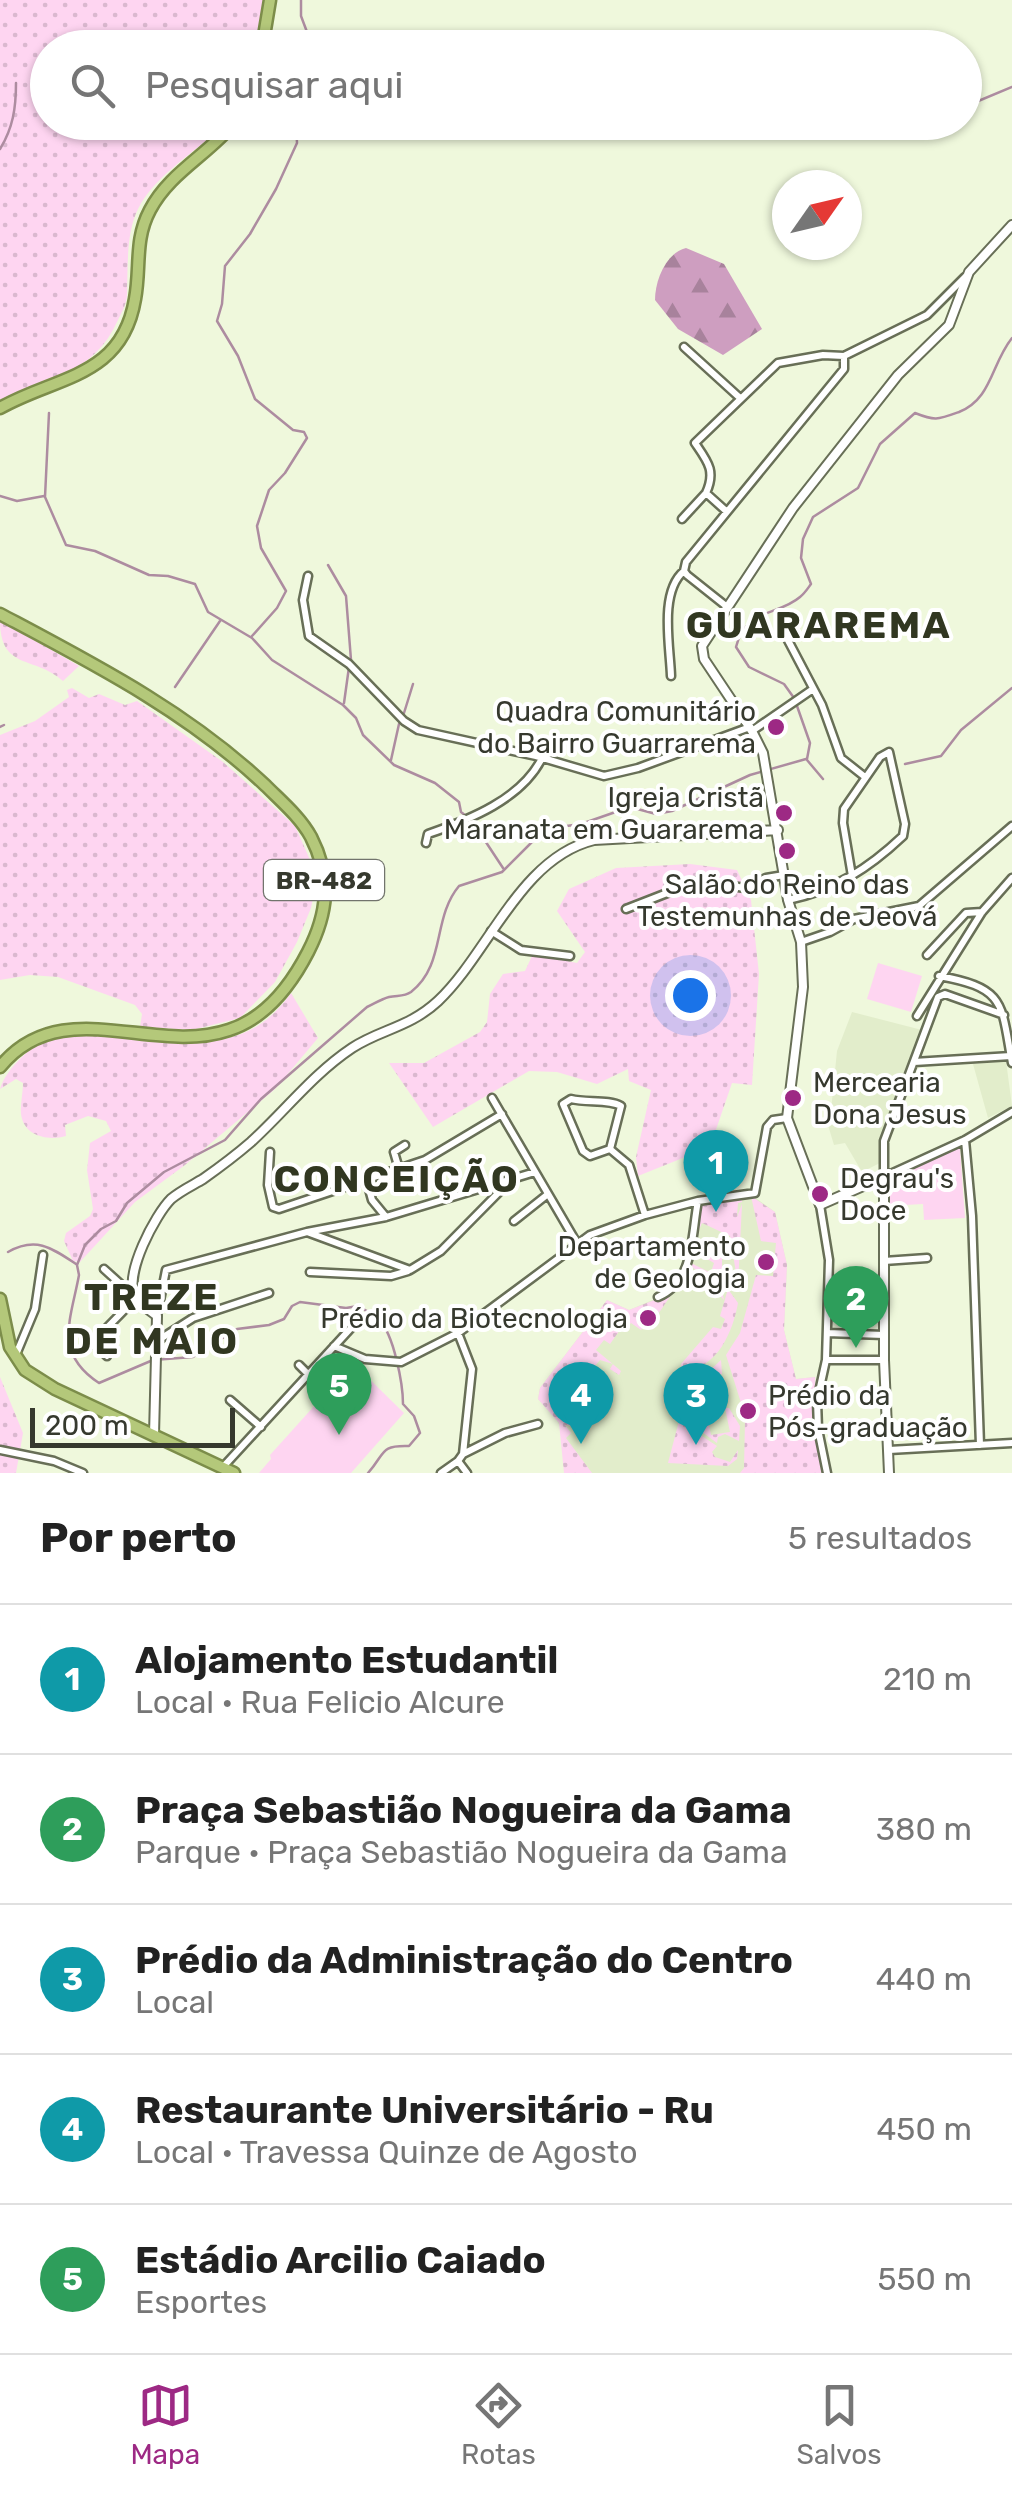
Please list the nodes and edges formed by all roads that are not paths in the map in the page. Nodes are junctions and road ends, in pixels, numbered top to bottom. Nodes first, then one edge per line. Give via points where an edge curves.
1 (270, 0) edge
2 (265, 30) edge
3 (216, 140) edge
4 (1012, 225) edge
5 (969, 272) junction
6 (684, 347) dead end
7 (844, 356) junction
8 (740, 398) junction
9 (0, 408) edge
10 (706, 493) junction
11 (726, 510) junction
12 (682, 519) dead end
13 (684, 571) junction
14 (308, 576) dead end
15 (726, 606) junction
16 (0, 614) edge
17 (781, 627) dead end
18 (671, 676) dead end
19 (812, 690) junction
20 (751, 729) junction
21 (542, 758) junction
22 (866, 777) junction
23 (1012, 826) edge
24 (778, 830) junction
25 (426, 844) dead end
26 (784, 874) junction
27 (852, 876) junction
28 (1012, 878) edge
29 (788, 900) junction
30 (626, 908) dead end
31 (982, 912) junction
32 (491, 931) junction
33 (801, 942) junction
34 (927, 954) dead end
35 (570, 956) dead end
36 (939, 976) junction
37 (1004, 1015) junction
38 (917, 1016) dead end
39 (1012, 1058) edge
40 (914, 1062) junction
41 (0, 1067) edge
42 (492, 1098) dead end
43 (1012, 1112) edge
44 (502, 1114) junction
45 (786, 1118) junction
46 (966, 1140) junction
47 (406, 1145) dead end
48 (610, 1149) junction
49 (270, 1152) dead end
50 (398, 1169) junction
51 (535, 1172) junction
52 (366, 1178) junction
53 (882, 1178) junction
54 (512, 1179) junction
55 (548, 1194) junction
56 (698, 1201) junction
57 (820, 1205) junction
58 (644, 1215) junction
59 (386, 1218) junction
60 (514, 1221) dead end
61 (307, 1232) junction
62 (578, 1245) junction
63 (43, 1255) dead end
64 (926, 1258) dead end
65 (884, 1261) junction
66 (104, 1270) dead end
67 (410, 1270) junction
68 (310, 1272) dead end
69 (269, 1294) dead end
70 (658, 1297) dead end
71 (136, 1298) junction
72 (158, 1316) junction
73 (1, 1317) edge
74 (351, 1328) dead end
75 (458, 1333) junction
76 (826, 1333) junction
77 (884, 1335) junction
78 (157, 1341) junction
79 (334, 1346) junction
80 (107, 1356) dead end
81 (14, 1358) junction
82 (826, 1360) junction
83 (884, 1360) junction
84 (299, 1365) dead end
85 (309, 1375) junction
86 (230, 1400) dead end
87 (538, 1424) dead end
88 (261, 1428) junction
89 (154, 1435) junction
90 (1012, 1443) edge
91 (980, 1445) junction
92 (0, 1450) edge
93 (888, 1450) junction
94 (460, 1458) junction
95 (228, 1470) edge
96 (83, 1473) edge
97 (441, 1473) edge
98 (467, 1473) edge
99 (826, 1473) edge
100 (889, 1473) edge

1 - 2 highway
3 - 9 highway via 178,175 140,230 136,298 120,342 85,372
4 - 5 street
5 - 7 street via 928,315
5 - 15 street via 950,325 892,382
6 - 8 street
7 - 8 street via 778,363
7 - 11 street via 844,369
8 - 10 street via 695,444 712,470
10 - 11 street
10 - 12 street
11 - 13 street
13 - 15 street
13 - 18 street via 670,600
14 - 21 street via 303,600 312,639 348,664 411,727
15 - 20 street via 702,646 704,660
16 - 41 highway, BR-482 via 137,688 197,727 261,782 313,842 325,908 288,984 243,1024 197,1036 66,1030 27,1042
17 - 19 street
19 - 20 street
19 - 22 street via 841,758
20 - 21 street via 613,775
20 - 24 street via 766,764
21 - 25 street via 524,784 470,820 428,834
22 - 27 street via 843,814
22 - 27 street via 888,752 906,832
23 - 33 street via 919,906 854,919
24 - 26 street
24 - 32 street via 584,843 544,867
26 - 29 street
26 - 30 street via 745,888 698,880
27 - 29 street
28 - 31 street
29 - 33 street
31 - 34 street via 966,913
31 - 36 street
32 - 35 street via 522,950
32 - 71 street via 436,1004 352,1048 228,1162 168,1202 134,1269
33 - 45 street via 803,986
36 - 37 street via 984,990
36 - 38 street
37 - 39 street
37 - 40 street via 941,995
39 - 40 street
40 - 53 street via 884,1140
42 - 44 street
43 - 46 street
44 - 50 street
44 - 51 street
45 - 56 street via 767,1127 754,1193
45 - 57 street
46 - 53 street
46 - 91 street
47 - 50 street via 394,1152
48 - 48 street via 622,1110 618,1103 565,1101 586,1155
48 - 58 street via 629,1165
49 - 52 street via 268,1185 276,1209
50 - 52 street
51 - 54 street
51 - 55 street
52 - 59 street
53 - 57 street
53 - 65 street
54 - 59 street
54 - 67 street via 452,1242
55 - 60 street
55 - 62 street
56 - 58 street
56 - 70 street via 686,1270 673,1290
57 - 76 street via 828,1260
58 - 62 street
59 - 61 street
61 - 67 street
61 - 72 street via 166,1270
62 - 75 street
63 - 81 street via 36,1309
64 - 65 street
65 - 77 street
66 - 71 street
67 - 68 street via 391,1276
69 - 78 street via 194,1318
71 - 72 street
71 - 80 street via 93,1342
72 - 78 street
73 - 81 highway
74 - 79 street
75 - 79 street via 401,1362 365,1359
75 - 94 street via 472,1369
76 - 77 street
76 - 82 street
77 - 83 street
78 - 89 street
79 - 85 street
81 - 89 highway via 56,1389
82 - 83 street
82 - 99 street via 817,1402
83 - 93 street
84 - 85 street
85 - 88 street
86 - 88 street
87 - 94 street
88 - 95 street
89 - 95 highway
90 - 91 street
91 - 93 street
92 - 96 street
93 - 100 street
94 - 97 street
94 - 98 street

